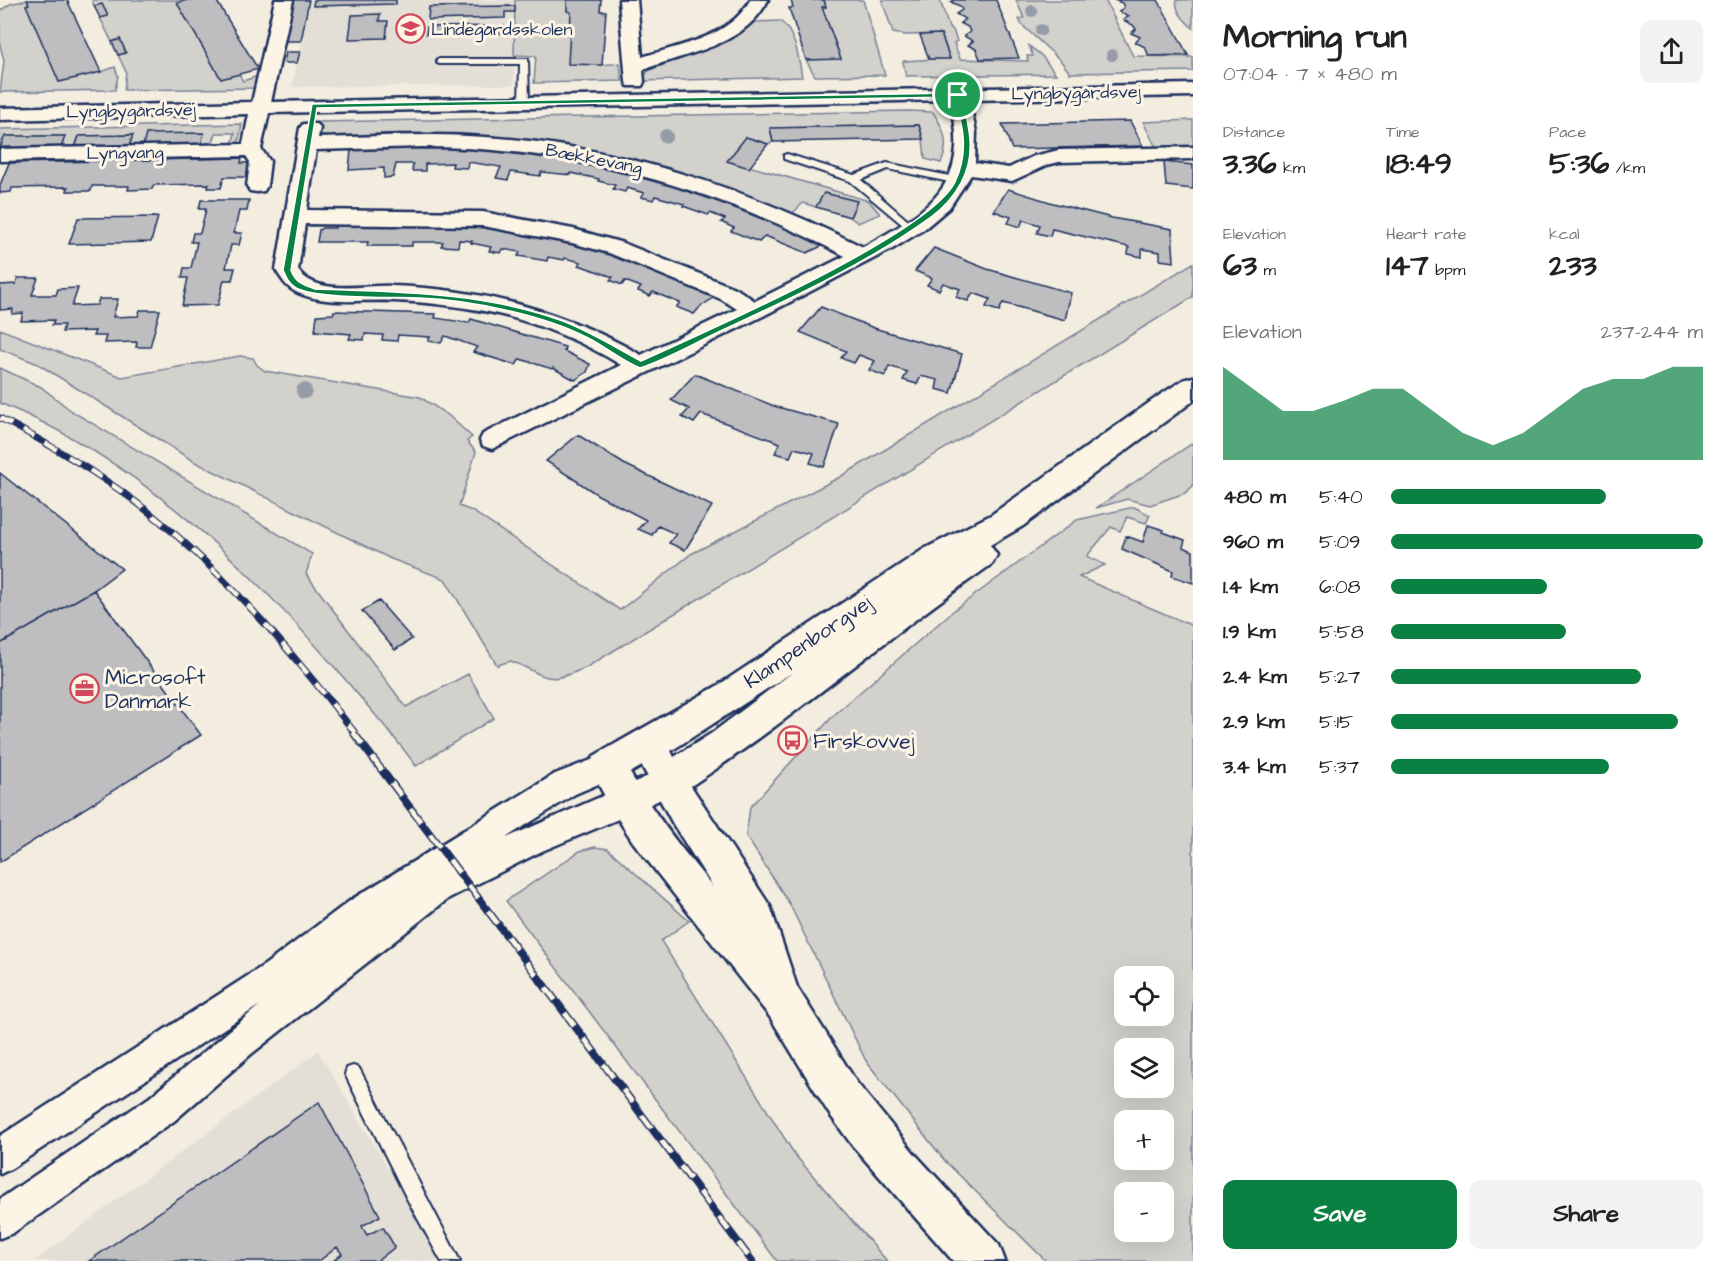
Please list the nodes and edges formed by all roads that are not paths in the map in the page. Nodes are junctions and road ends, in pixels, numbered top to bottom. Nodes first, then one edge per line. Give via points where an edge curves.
1 (284, 0) edge
2 (628, 0) edge
3 (759, 0) edge
4 (440, 62) dead end
5 (634, 67) junction
6 (1193, 90) edge
7 (958, 95) junction
8 (636, 101) junction
9 (524, 103) junction
10 (314, 106) junction
11 (261, 108) junction
12 (0, 114) edge
13 (308, 144) junction
14 (250, 150) junction
15 (1193, 153) edge
16 (0, 155) edge
17 (787, 157) dead end
18 (961, 174) junction
19 (854, 179) junction
20 (256, 186) dead end
21 (295, 217) junction
22 (910, 228) junction
23 (863, 256) junction
24 (755, 311) junction
25 (640, 365) junction
26 (1193, 387) edge
27 (492, 440) dead end
28 (1010, 519) junction
29 (648, 746) junction
30 (607, 767) junction
31 (669, 780) junction
32 (625, 802) junction
33 (785, 1004) junction
34 (353, 1074) dead end
35 (0, 1156) edge
36 (0, 1220) edge
37 (452, 1261) edge
38 (983, 1261) edge

1 - 11 street
2 - 5 street
3 - 5 street via 757,8 728,32
4 - 9 lane via 525,62
5 - 8 street
6 - 7 street, Lyngbygårdsvej
7 - 8 street, Lyngbygårdsvej
7 - 18 street via 968,133
8 - 9 street, Lyngbygårdsvej
9 - 10 street, Lyngbygårdsvej
10 - 11 street, Lyngbygårdsvej
10 - 13 street
11 - 12 street, Lyngbygårdsvej
11 - 14 street
13 - 21 street
13 - 23 street, Bækkevang via 489,143 615,160 731,195 811,228
14 - 16 street, Lyngvang
14 - 20 street via 260,161
15 - 18 street via 1059,156 1041,160 1012,175
17 - 19 lane
18 - 19 lane via 887,166
18 - 22 street via 942,203
19 - 22 lane
21 - 24 street via 483,219 573,236 616,248 729,294
21 - 25 street via 287,270 299,286 327,293 456,299 526,313 590,336
22 - 23 street
23 - 24 street
24 - 25 street
25 - 27 street
26 - 28 street, Klampenborgvej
28 - 29 street, Klampenborgvej via 927,563
28 - 31 street, Klampenborgvej via 980,555 724,744
29 - 30 street, Klampenborgvej
29 - 31 street
30 - 32 street
30 - 35 street via 565,784 362,911 277,975
31 - 32 street
31 - 33 street via 756,919
32 - 33 street
32 - 36 street via 531,841 438,887 238,1043 162,1109
33 - 38 street via 850,1109
34 - 37 lane

